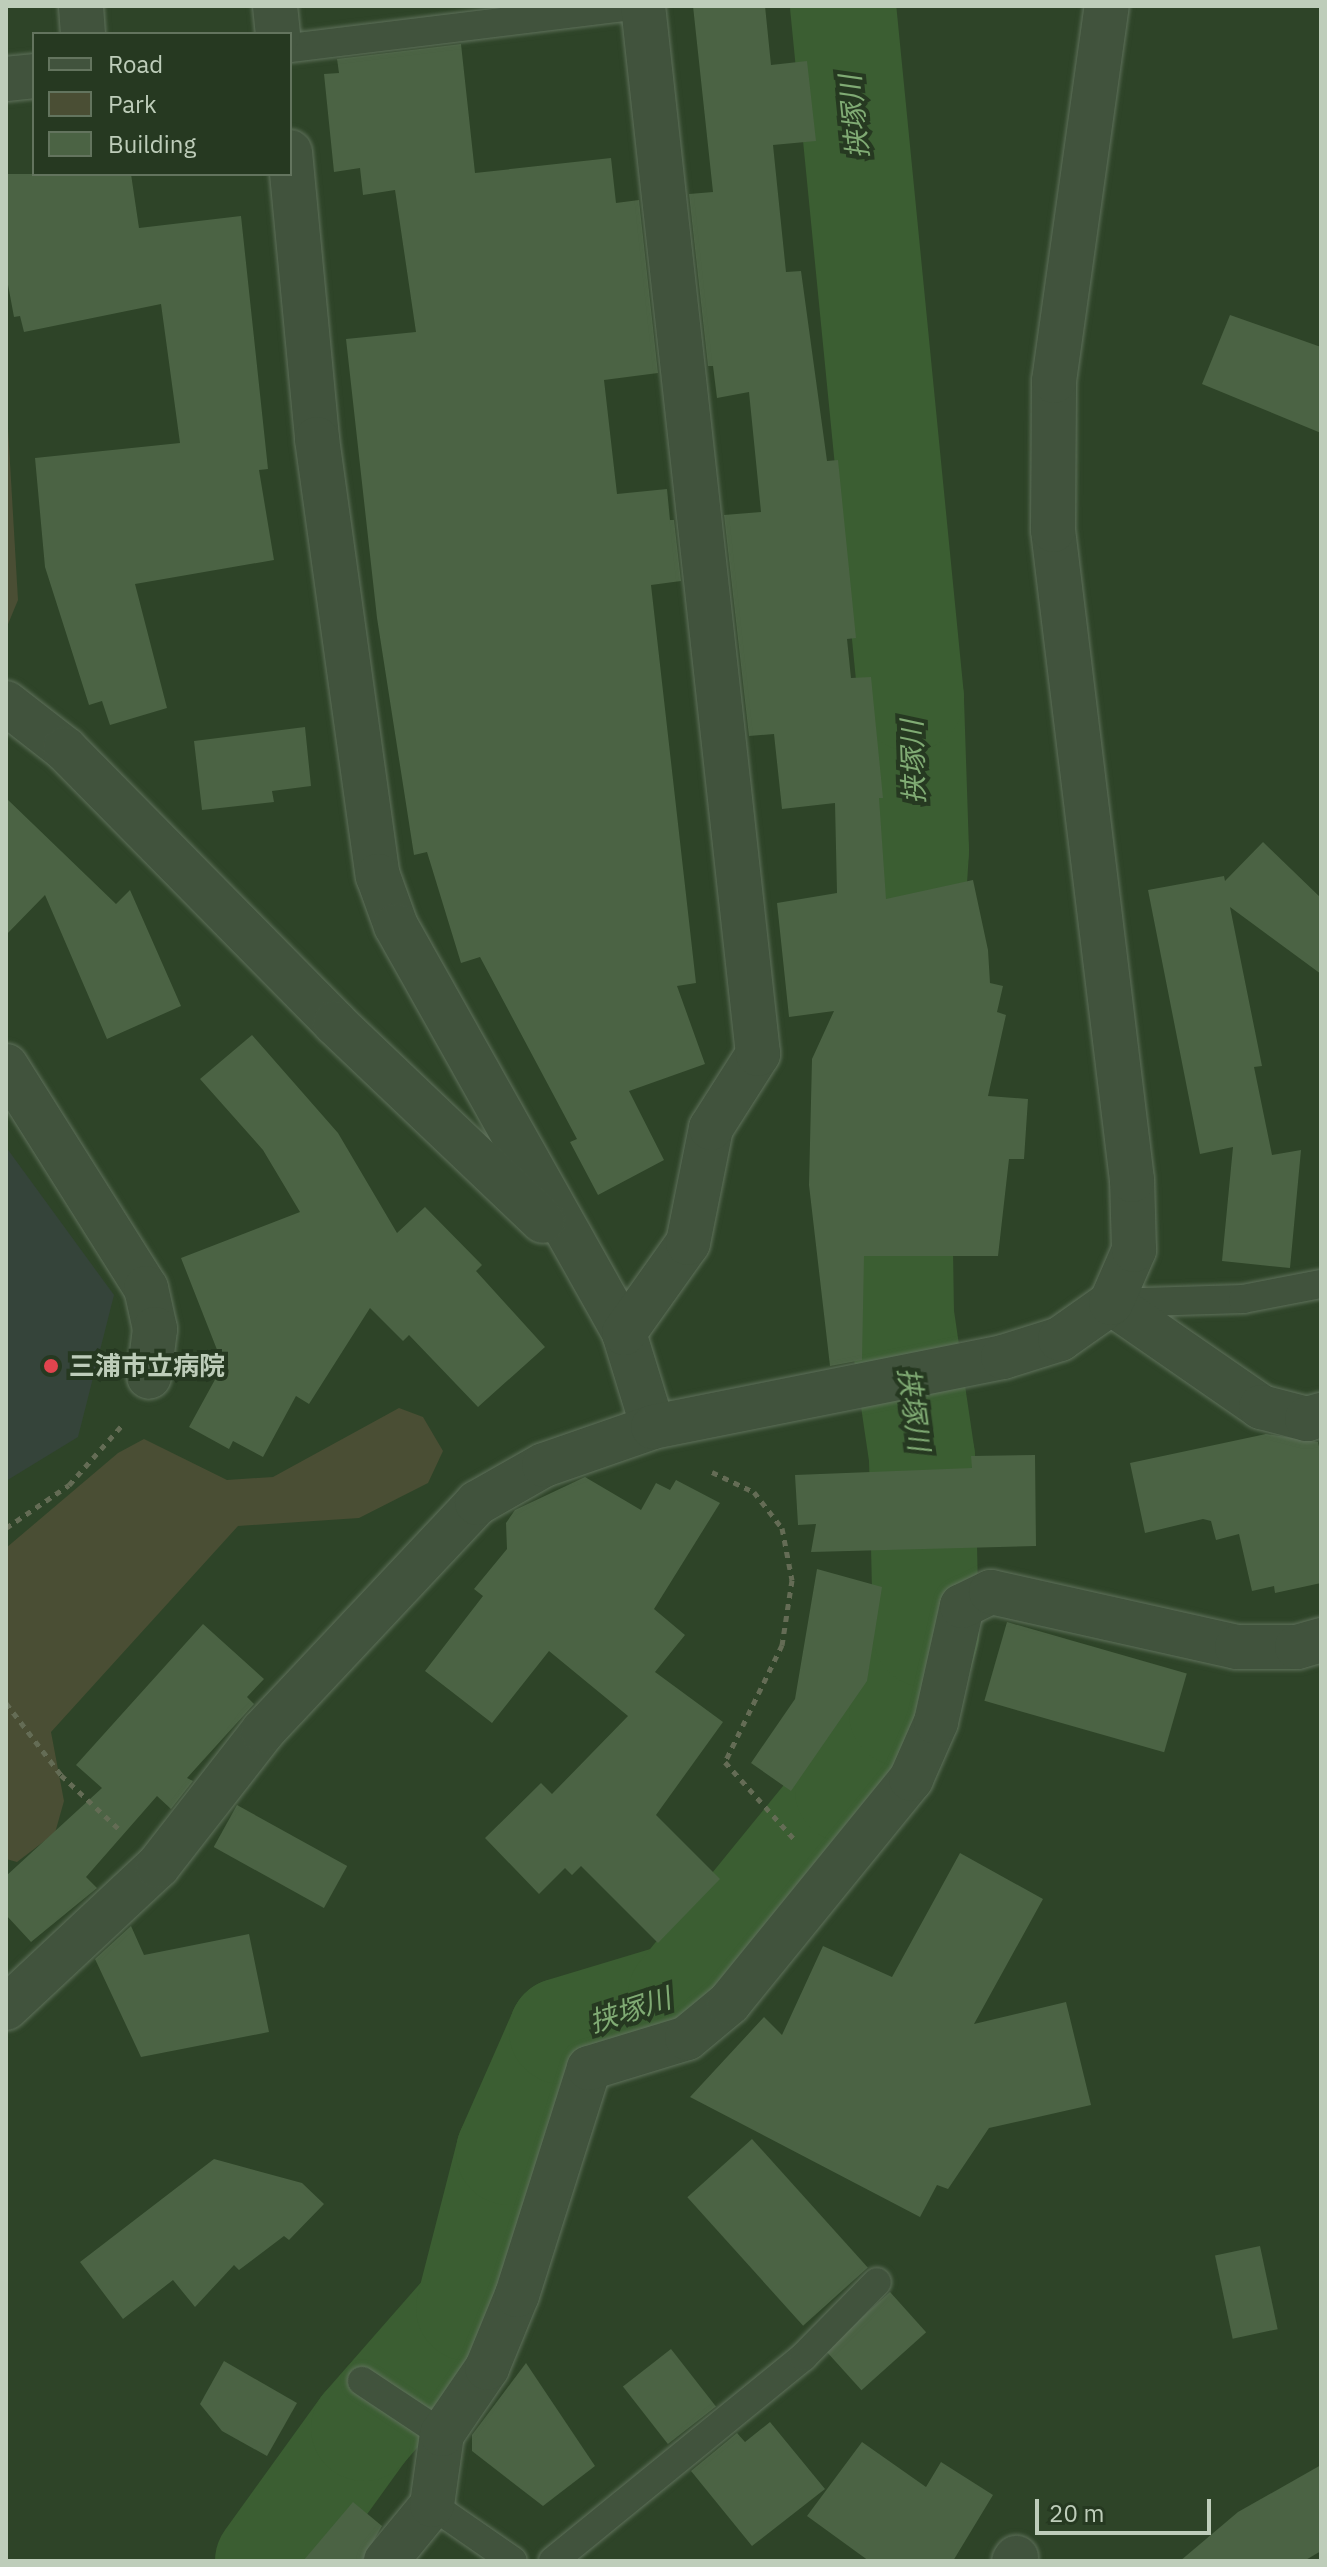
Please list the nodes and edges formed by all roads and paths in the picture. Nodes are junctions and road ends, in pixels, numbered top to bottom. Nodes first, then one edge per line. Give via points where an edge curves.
1 (81, 6) edge
2 (275, 6) edge
3 (631, 6) edge
4 (643, 6) edge
5 (1107, 6) edge
6 (83, 32) edge
7 (278, 32) edge
8 (292, 48) edge
9 (32, 76) edge
10 (6, 79) edge
11 (292, 173) edge
12 (6, 703) edge
13 (6, 1066) edge
14 (574, 1250) junction
15 (1321, 1284) edge
16 (1111, 1303) junction
17 (624, 1333) junction
18 (149, 1377) joint
19 (1321, 1415) edge
20 (653, 1427) junction
21 (707, 1471) dead end
22 (6, 1528) edge
23 (1321, 1640) edge
24 (6, 1703) edge
25 (778, 1827) dead end
26 (158, 1866) junction
27 (6, 2008) edge
28 (877, 2282) dead end
29 (362, 2381) dead end
30 (442, 2434) junction
31 (432, 2505) junction
32 (386, 2561) edge
33 (513, 2561) edge
34 (553, 2561) edge

1 - 6 street
2 - 7 street
3 - 8 lane
4 - 17 street via 758,1054 711,1128 688,1243
5 - 16 street via 1054,381 1053,530 1132,1180 1134,1250
9 - 10 street
11 - 14 street via 317,439 378,876 396,926
12 - 14 street via 65,749 335,1023
13 - 18 street via 146,1288 155,1329
14 - 17 street
15 - 16 lane via 1243,1299
16 - 19 street via 1261,1407 1307,1419
16 - 20 street via 1060,1339 1003,1357
17 - 20 street
18 - 22 path via 134,1412 69,1485
20 - 26 street via 544,1465 477,1503 263,1731
21 - 25 path via 754,1492 782,1528 792,1580 782,1645 725,1762
23 - 30 street via 1297,1647 1237,1647 991,1592 962,1606 936,1722 911,1779 729,2003 687,2038 589,2068 517,2295 487,2368
24 - 26 path via 61,1775
26 - 27 street
28 - 34 lane via 803,2357
29 - 30 lane
30 - 31 street
31 - 32 street
31 - 33 lane

